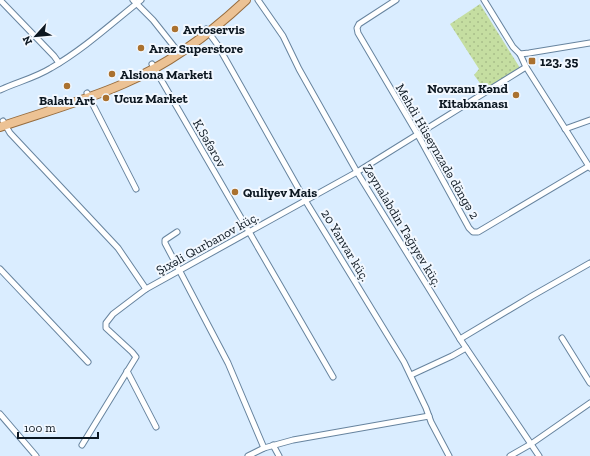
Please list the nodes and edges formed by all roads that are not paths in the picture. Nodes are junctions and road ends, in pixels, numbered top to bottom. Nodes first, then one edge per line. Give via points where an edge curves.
1 (0, 0) edge
2 (239, 0) edge
3 (246, 0) edge
4 (258, 0) edge
5 (396, 0) edge
6 (137, 1) edge
7 (487, 1) edge
8 (208, 31) junction
9 (590, 43) edge
10 (176, 49) junction
11 (520, 54) junction
12 (59, 63) junction
13 (153, 66) junction
14 (526, 67) junction
15 (0, 90) edge
16 (88, 95) junction
17 (590, 120) edge
18 (2, 124) edge
19 (565, 129) junction
20 (418, 135) junction
21 (589, 167) edge
22 (357, 172) junction
23 (136, 189) dead end
24 (305, 200) junction
25 (177, 232) dead end
26 (249, 233) junction
27 (590, 263) edge
28 (0, 270) edge
29 (180, 271) junction
30 (146, 289) junction
31 (562, 338) dead end
32 (460, 339) junction
33 (466, 348) junction
34 (88, 362) dead end
35 (127, 371) junction
36 (411, 375) junction
37 (333, 377) dead end
38 (590, 383) edge
39 (590, 403) edge
40 (0, 414) edge
41 (429, 416) junction
42 (156, 427) dead end
43 (82, 444) dead end
44 (531, 444) junction
45 (273, 445) junction
46 (264, 448) junction
47 (36, 456) edge
48 (248, 456) edge
49 (279, 456) edge
50 (449, 456) edge
51 (510, 456) edge
52 (539, 456) edge

1 - 12 street
2 - 8 main road
3 - 8 main road
4 - 22 street, Zeynalabdin Tağıyev küç. via 284,36 299,69
5 - 20 street, Mehdi Hüseynzadə döngə 2 via 359,24 357,28
6 - 10 street
6 - 12 street via 79,50
7 - 11 street via 513,47
8 - 10 main road
8 - 13 main road via 180,53
8 - 24 street, 20 Yanvar küç.
9 - 11 street
10 - 13 main road
11 - 14 street
12 - 15 street
13 - 16 main road via 125,83
13 - 26 street, K.Səfərov
14 - 19 street
14 - 20 street, Şıxəli Qurbanov küç.
16 - 18 main road
16 - 23 street
17 - 19 street
18 - 30 street via 118,248
19 - 21 street
20 - 21 street, Mehdi Hüseynzadə döngə 2 via 473,232 478,232
20 - 22 street, Şıxəli Qurbanov küç.
22 - 24 street, Şıxəli Qurbanov küç.
22 - 32 street, Zeynalabdin Tağıyev küç.
24 - 26 street, Şıxəli Qurbanov küç.
24 - 36 street, 20 Yanvar küç.
25 - 29 street via 167,238 165,243
26 - 29 street, Şıxəli Qurbanov küç.
26 - 37 street, K.Səfərov
27 - 32 street
28 - 34 street
29 - 30 street, Şıxəli Qurbanov küç.
29 - 46 street via 228,363
30 - 35 street, Şıxəli Qurbanov küç. via 112,314 106,323 106,328 136,357
31 - 38 street
32 - 33 street, Zeynalabdin Tağıyev küç.
33 - 36 street
33 - 44 street, Zeynalabdin Tağıyev küç.
35 - 42 street
35 - 43 street
36 - 41 street, 20 Yanvar küç.
39 - 44 street
40 - 47 street
41 - 45 street
41 - 50 street, 20 Yanvar küç.
44 - 51 street
44 - 52 street, Zeynalabdin Tağıyev küç.
45 - 46 street
45 - 49 street
46 - 48 street

